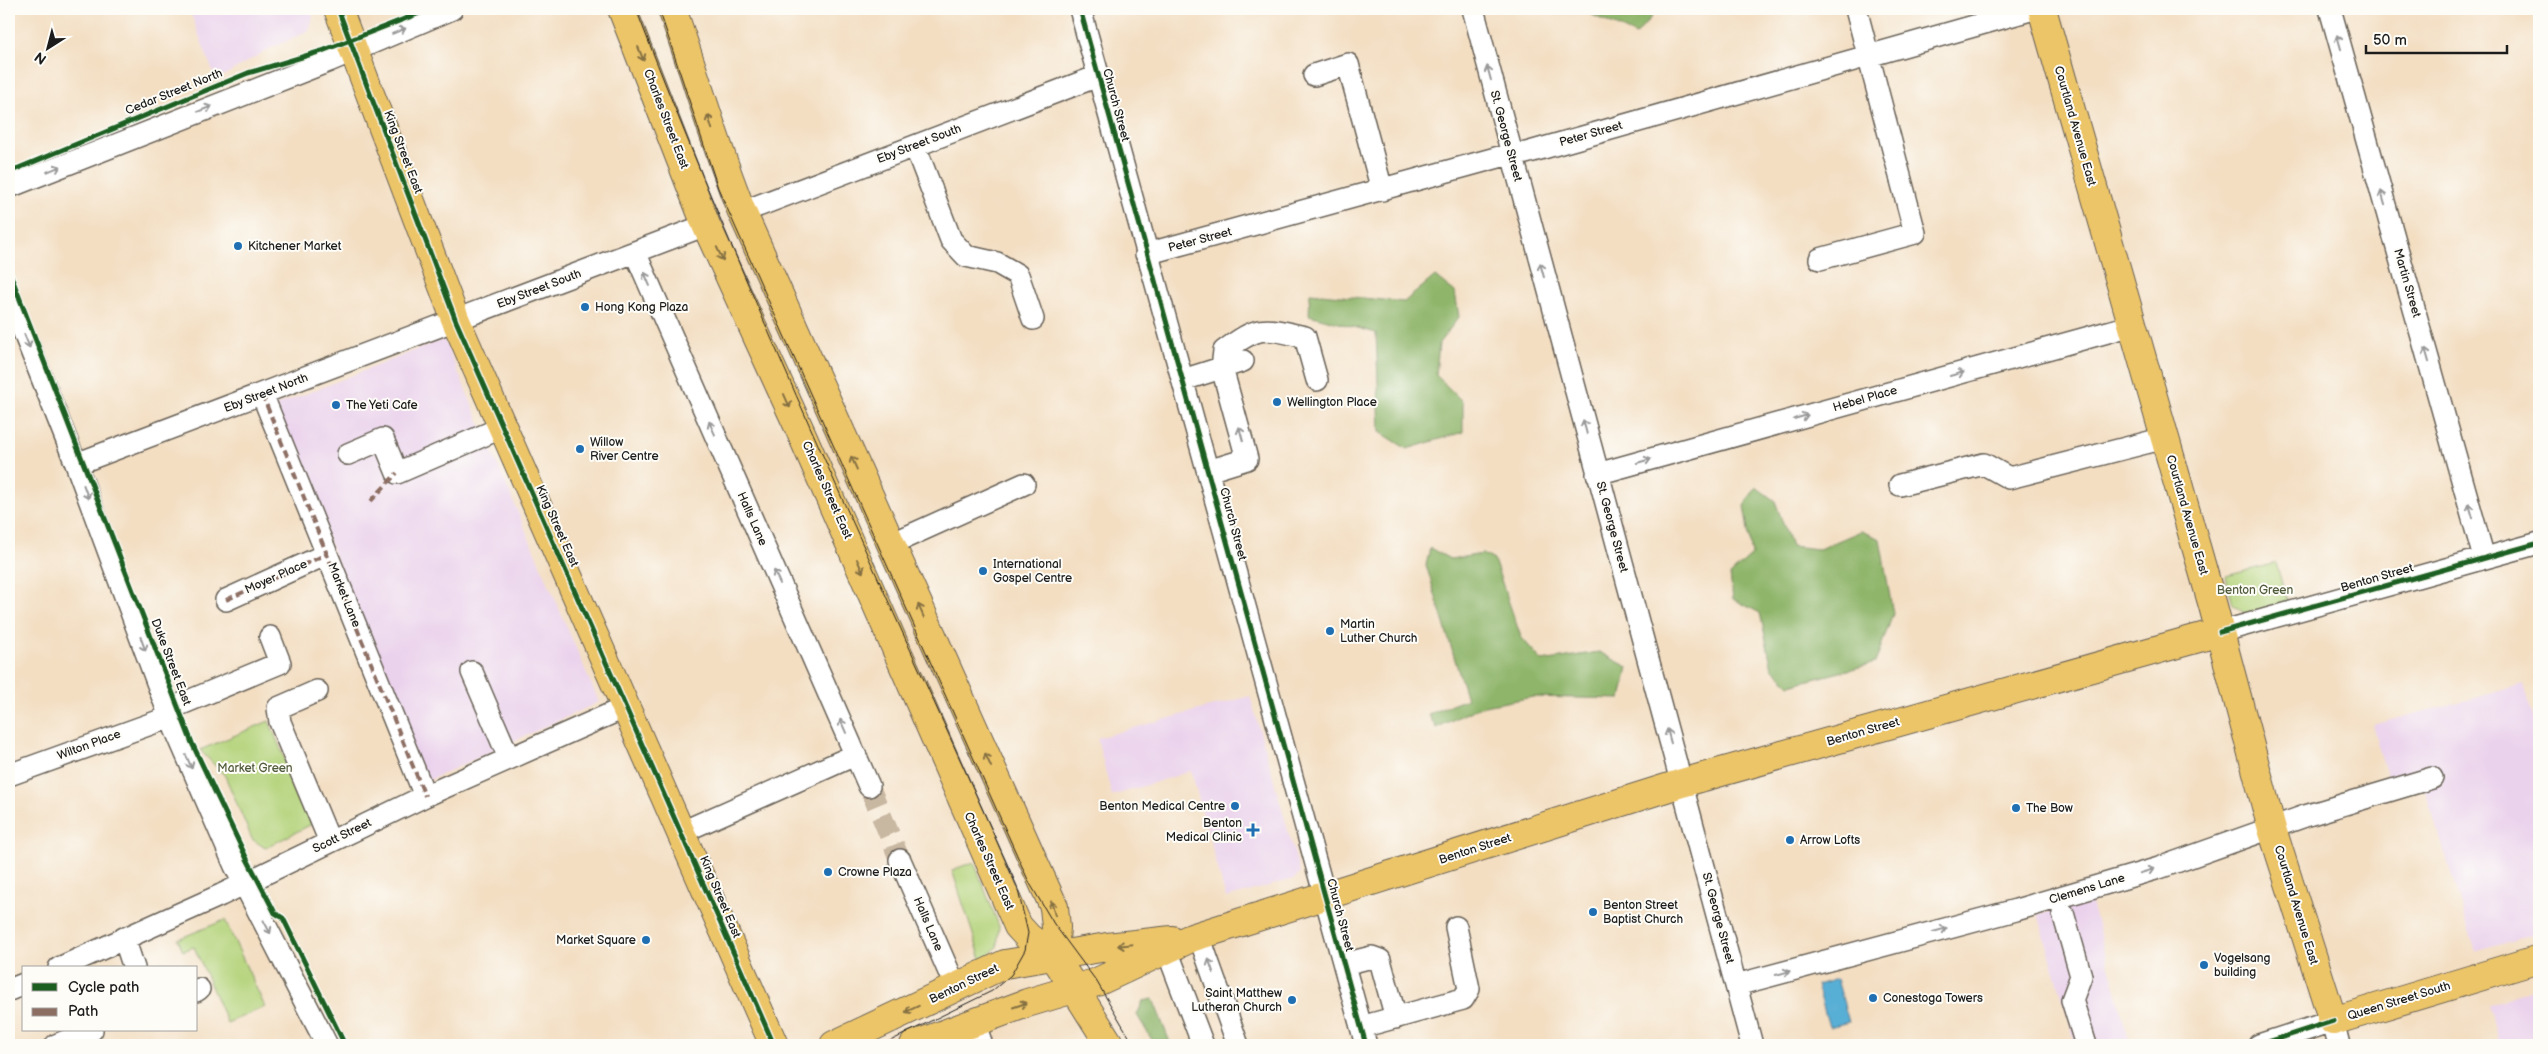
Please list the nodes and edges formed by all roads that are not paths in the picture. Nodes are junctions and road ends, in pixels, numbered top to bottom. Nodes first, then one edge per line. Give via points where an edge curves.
1 (338, 9) edge
2 (452, 9) edge
3 (622, 9) edge
4 (672, 9) edge
5 (1080, 9) edge
6 (1473, 9) edge
7 (1856, 9) edge
8 (2034, 9) edge
9 (2042, 9) edge
10 (2330, 9) edge
11 (354, 50) junction
12 (1870, 56) junction
13 (1314, 74) dead end
14 (1098, 76) junction
15 (915, 146) junction
16 (1510, 154) junction
17 (9, 187) edge
18 (1382, 190) junction
19 (742, 212) junction
20 (706, 225) junction
21 (635, 252) junction
22 (1146, 254) junction
23 (1820, 259) dead end
24 (9, 295) edge
25 (1033, 319) dead end
26 (456, 321) junction
27 (2133, 325) junction
28 (1243, 361) dead end
29 (1222, 368) junction
30 (1183, 380) junction
31 (1317, 380) dead end
32 (262, 394) junction
33 (503, 427) junction
34 (2166, 438) junction
35 (348, 454) dead end
36 (76, 464) junction
37 (1208, 471) junction
38 (1597, 474) junction
39 (1024, 484) dead end
40 (1900, 485) dead end
41 (2539, 543) edge
42 (891, 544) junction
43 (327, 554) junction
44 (2484, 558) junction
45 (226, 600) dead end
46 (2220, 632) junction
47 (270, 637) dead end
48 (472, 672) dead end
49 (317, 691) dead end
50 (626, 707) junction
51 (169, 713) junction
52 (855, 754) junction
53 (510, 758) junction
54 (9, 775) edge
55 (2432, 778) dead end
56 (1682, 783) junction
57 (869, 786) tunnel mouth
58 (425, 796) junction
59 (2272, 829) junction
60 (682, 832) junction
61 (330, 842) junction
62 (900, 860) tunnel mouth
63 (244, 884) junction
64 (1325, 897) junction
65 (2063, 913) dead end
66 (1018, 926) junction
67 (1456, 927) dead end
68 (1195, 937) junction
69 (124, 938) junction
70 (1167, 950) junction
71 (1054, 956) junction
72 (2539, 959) edge
73 (90, 961) edge
74 (1005, 964) junction
75 (1344, 964) junction
76 (68, 966) edge
77 (133, 966) edge
78 (22, 985) edge
79 (1736, 985) junction
80 (956, 988) junction
81 (1076, 989) junction
82 (9, 990) edge
83 (1396, 1018) junction
84 (87, 1032) edge
85 (978, 1033) edge
86 (2336, 1033) edge
87 (1363, 1036) edge
88 (56, 1045) edge
89 (327, 1045) edge
90 (774, 1045) edge
91 (834, 1045) edge
92 (914, 1045) edge
93 (1110, 1045) edge
94 (1203, 1045) edge
95 (1238, 1045) edge
96 (1752, 1045) edge
97 (2086, 1045) edge
98 (2259, 1045) edge

1 - 11 main road, King Street East
11 -> 2 street
3 -> 20 main road, Charles Street East
19 -> 4 main road
5 - 14 street, Church Street
16 -> 6 street, St. George Street
7 - 12 street
8 - 12 street, Peter Street
9 - 27 main road, Courtland Avenue East
44 -> 10 street, Martin Street
17 -> 11 street
11 - 26 main road, King Street East
12 - 16 street, Peter Street via 1526,153
12 - 23 street via 1914,233
13 - 18 street via 1348,64
14 - 15 street, Eby Street South
14 - 22 street, Church Street
15 - 19 street, Eby Street South
15 - 25 street via 951,240 966,256 998,263 1018,275
16 - 18 street, Peter Street
38 -> 16 street, St. George Street
18 - 22 street, Peter Street
42 -> 19 main road
20 - 21 street, Eby Street South
20 -> 66 main road, Charles Street East
21 - 26 street, Eby Street South
52 -> 21 street, Halls Lane
22 - 30 street, Church Street
24 -> 36 street, Duke Street East
26 - 32 street, Eby Street North
26 - 33 main road, King Street East
27 - 34 main road, Courtland Avenue East
38 -> 27 street, Hebel Place
28 - 29 street
29 - 30 street
29 - 31 street via 1224,351 1248,333 1268,328 1305,337
37 -> 29 street via 1247,459
30 - 37 street, Church Street
32 - 36 street, Eby Street North
32 - 43 street, Market Lane
33 - 35 street via 398,473 383,439
33 - 50 main road, King Street East
34 - 40 street via 2009,478 1984,464
34 - 46 main road, Courtland Avenue East
36 -> 51 street, Duke Street East
37 - 64 street, Church Street
56 -> 38 street, St. George Street
39 - 42 street
41 - 44 street, Benton Street
71 -> 42 main road via 1054,907
43 - 45 street, Moyer Place
43 - 58 street, Market Lane
44 - 46 street, Benton Street
46 - 56 main road, Benton Street
46 - 59 main road, Courtland Avenue East
47 - 51 street, Wilton Place via 280,663
48 - 53 street
49 - 61 street via 278,708 280,722
50 - 53 street, Scott Street
50 - 60 main road, King Street East
51 - 54 street, Wilton Place
51 -> 63 street, Duke Street East
52 - 57 street, Halls Lane
52 - 60 street
53 - 58 street, Scott Street
55 - 59 street, Clemens Lane
56 - 64 main road, Benton Street
56 - 79 street, St. George Street
58 - 61 street, Scott Street
79 -> 59 street, Clemens Lane via 2016,910 2159,868
59 - 86 main road, Courtland Avenue East
60 - 90 main road, King Street East
61 - 63 street, Scott Street
62 - 80 street, Halls Lane
63 - 69 street, Scott Street
63 -> 89 street, Duke Street East
64 - 68 main road, Benton Street
64 - 75 street, Church Street
65 - 97 street via 2081,976 2072,1000
66 - 71 main road, Charles Street East
66 - 74 main road via 1015,944
67 - 83 street via 1469,989 1463,999
68 - 70 main road, Benton Street
68 -> 71 main road, Benton Street via 1106,946
95 -> 68 street
69 - 73 street, Scott Street
69 - 77 street
70 - 81 main road, Benton Street
70 - 94 street
71 - 74 main road, Benton Street
71 - 81 main road, Charles Street East
72 - 86 main road, Queen Street South
73 - 76 street, Scott Street
74 - 80 main road, Benton Street
75 - 83 street via 1372,957 1380,960
75 - 87 street, Church Street
78 - 82 street
79 - 96 street, St. George Street
80 -> 91 main road, Benton Street
85 -> 81 main road, Benton Street via 1027,1003
81 - 93 main road, Charles Street East
83 - 87 street
84 - 88 street
85 - 92 main road, Benton Street
86 - 98 street, Queen Street South

